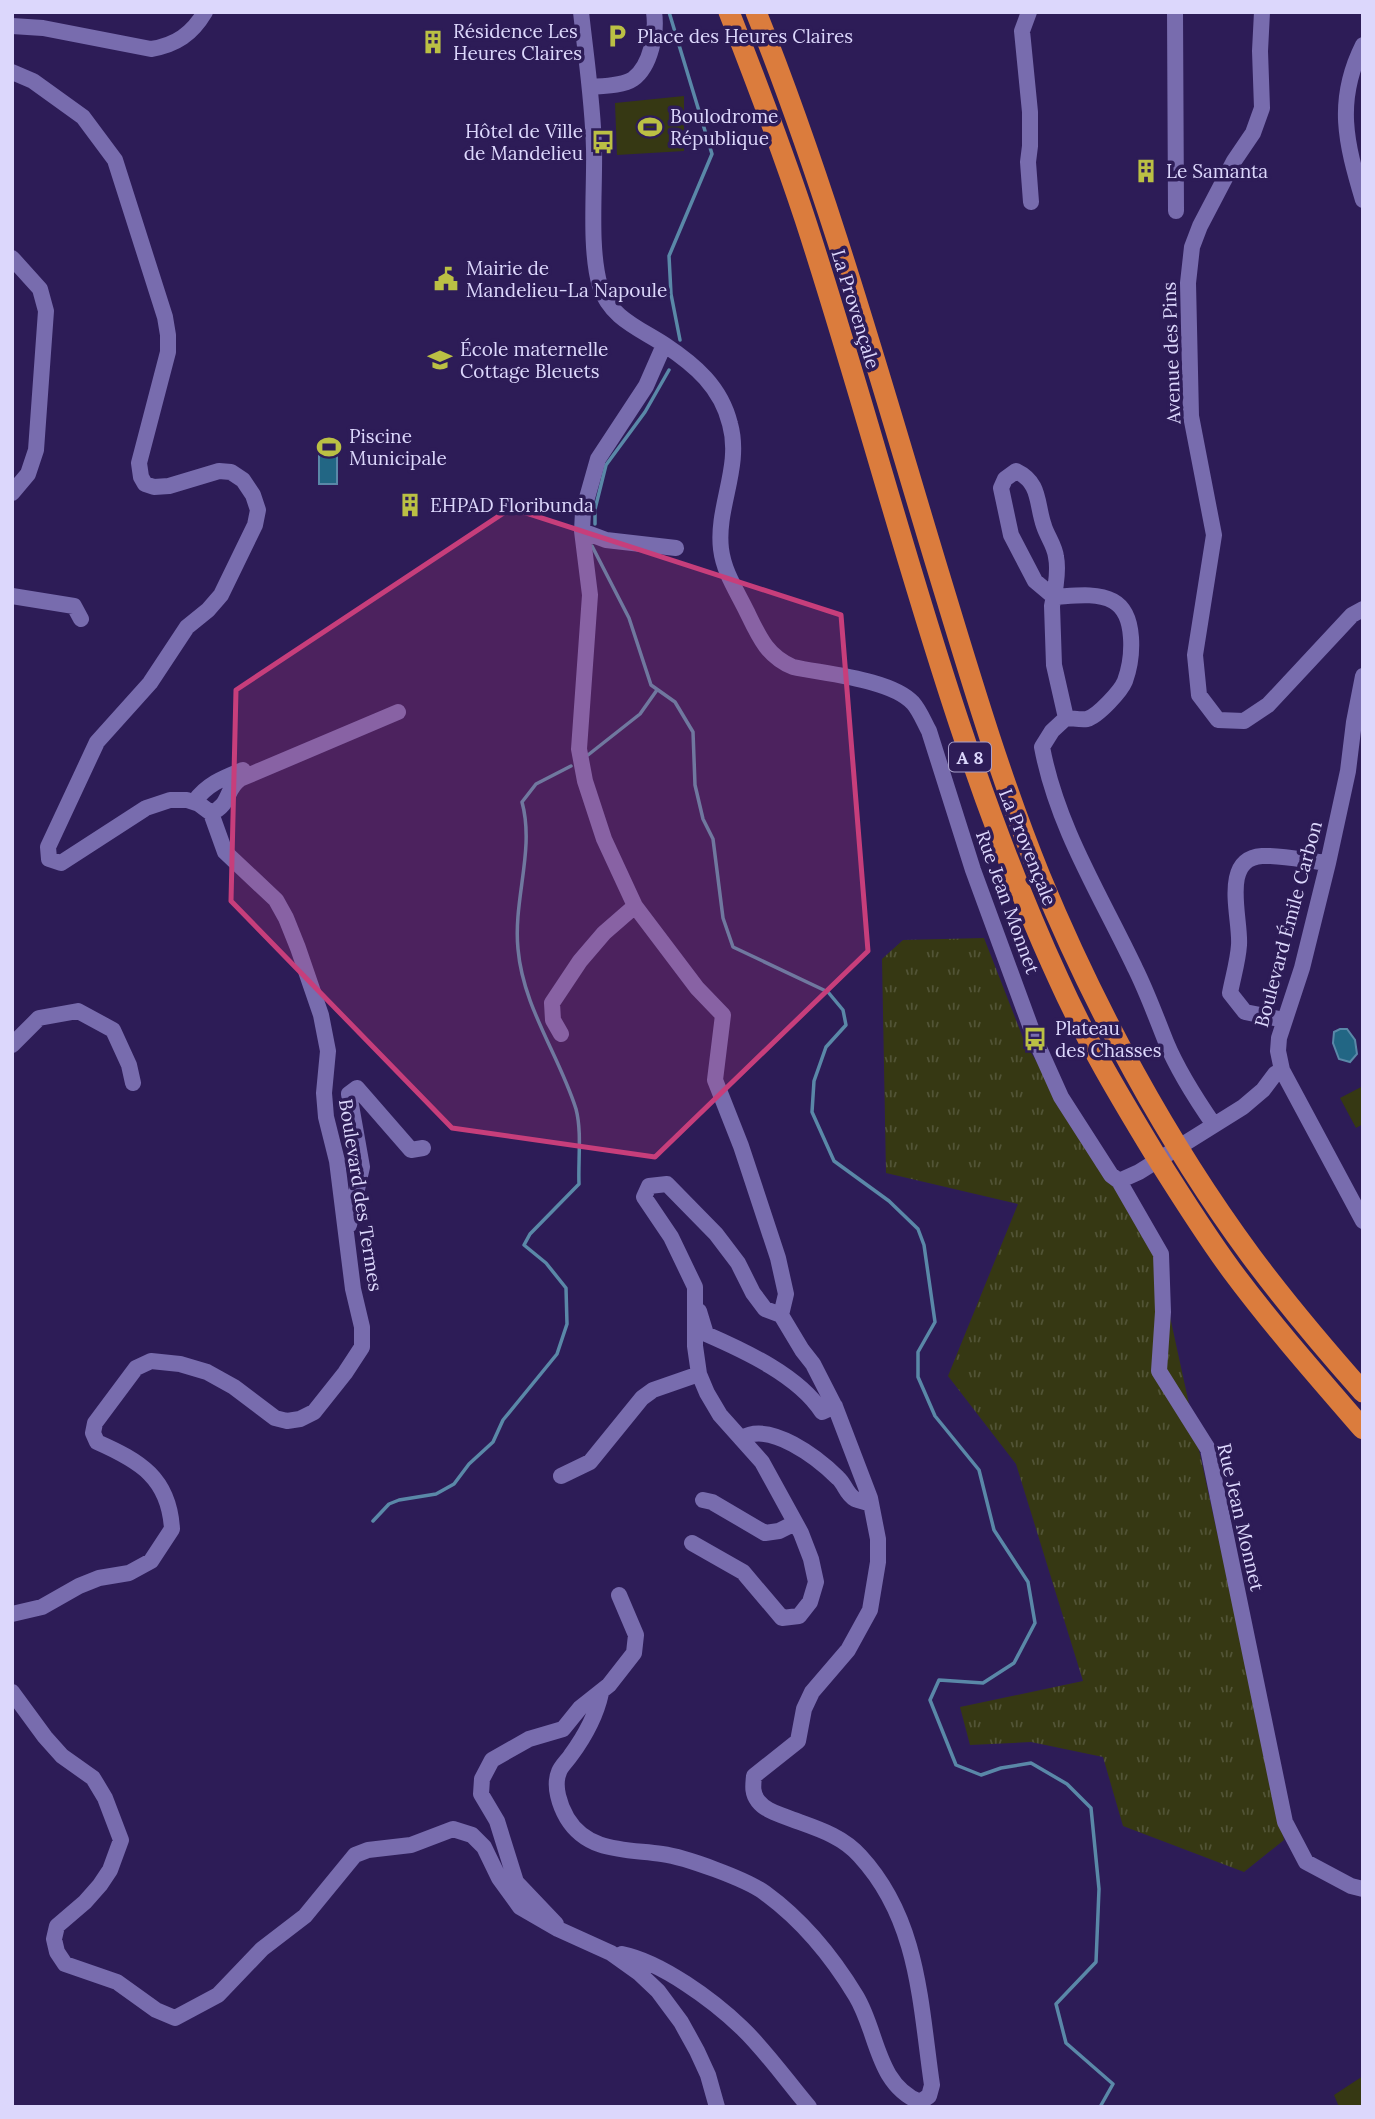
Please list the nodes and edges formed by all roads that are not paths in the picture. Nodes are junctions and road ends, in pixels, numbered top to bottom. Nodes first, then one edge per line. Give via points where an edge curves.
1 (205, 12) edge
2 (581, 12) edge
3 (654, 12) edge
4 (729, 12) edge
5 (756, 12) edge
6 (1029, 12) edge
7 (1175, 12) edge
8 (1262, 12) edge
9 (12, 26) edge
10 (1363, 45) edge
11 (12, 72) edge
12 (590, 87) junction
13 (1363, 200) edge
14 (1031, 202) dead end
15 (1176, 211) dead end
16 (12, 258) edge
17 (664, 345) junction
18 (12, 493) edge
19 (582, 531) junction
20 (676, 548) dead end
21 (12, 596) edge
22 (1054, 597) junction
23 (1363, 609) edge
24 (81, 619) dead end
25 (1363, 676) edge
26 (398, 712) dead end
27 (1066, 718) junction
28 (355, 723) dead end
29 (194, 802) junction
30 (211, 813) junction
31 (1328, 863) junction
32 (635, 906) junction
33 (1284, 1020) junction
34 (561, 1034) dead end
35 (12, 1045) edge
36 (1282, 1070) junction
37 (133, 1083) dead end
38 (1214, 1125) junction
39 (423, 1147) dead end
40 (1119, 1181) junction
41 (1363, 1221) edge
42 (346, 1237) junction
43 (694, 1299) junction
44 (781, 1315) junction
45 (699, 1374) junction
46 (1363, 1392) edge
47 (835, 1406) junction
48 (1363, 1429) edge
49 (742, 1438) junction
50 (561, 1476) dead end
51 (704, 1500) dead end
52 (871, 1504) junction
53 (795, 1523) junction
54 (692, 1543) dead end
55 (619, 1595) dead end
56 (12, 1614) edge
57 (601, 1693) junction
58 (16, 1700) edge
59 (1363, 1889) edge
60 (558, 1929) junction
61 (611, 1953) junction
62 (717, 2107) edge
63 (809, 2107) edge

1 - 9 street via 185,36 169,46 151,49
2 - 12 street, Rue Jean Monnet
3 - 12 street via 652,44 633,79
4 - 48 highway, La Provençale / A 8 via 805,219 980,787 1060,984 1118,1094 1217,1248
5 - 46 highway, La Provençale / A 8 via 830,212 1005,781 1082,971 1139,1080 1236,1233
6 - 14 street via 1022,32 1030,112
7 - 15 street
8 - 23 street, Avenue des Pins via 1262,107 1253,133 1200,226 1188,282 1191,416 1214,535 1195,655 1199,695 1218,720 1244,721 1268,705 1352,615
10 - 13 street via 1345,104 1348,148
11 - 29 street via 83,117 115,160 165,317 168,352 139,463 141,477 153,487 232,472 243,480 258,510 221,595 187,627 150,683 97,742 48,847 49,859 61,863 146,808 170,800
12 - 17 street, Rue Jean Monnet via 595,250 601,288 621,318
16 - 18 street via 40,289 46,311 36,450 29,474
17 - 19 street via 646,386 598,459
17 - 40 street, Rue Jean Monnet via 706,377 729,419 734,461 721,546 728,576 759,636 779,661 890,687 913,703 921,715 1043,1058 1068,1109
19 - 20 street via 606,540
19 - 32 street via 590,596 580,763 604,839
21 - 24 street via 74,606
22 - 22 street via 1035,581 1011,535 1001,488 1016,471 1028,477 1037,494 1056,556
22 - 27 street via 1054,665
22 - 27 street via 1100,596 1116,602 1126,617 1132,654 1124,684 1103,709 1088,719
25 - 31 street, Boulevard Émile Carbon
26 - 30 street via 240,779 232,784 226,803
27 - 38 street via 1042,747 1060,812 1150,998 1167,1044
28 - 29 street via 220,779 203,789
29 - 30 street
30 - 42 street, Boulevard des Termes via 225,852 276,900 286,918 321,1015 328,1051 326,1116 337,1161
31 - 33 street, Boulevard Émile Carbon
31 - 33 street via 1262,856 1248,860 1239,870 1234,888 1239,946 1230,993 1245,1012
32 - 34 street via 580,961 552,1003 553,1020
32 - 44 street via 697,989 723,1014 715,1080 778,1258 786,1294
33 - 36 street, Boulevard Émile Carbon via 1278,1051
35 - 37 street via 39,1018 78,1011 113,1030
36 - 38 street via 1253,1099
36 - 41 street
38 - 40 street
39 - 42 street via 411,1150 357,1088 349,1094 362,1167
40 - 59 street, Rue Jean Monnet via 1161,1254 1159,1371 1208,1449 1285,1822 1306,1862
42 - 56 street, Boulevard des Termes via 362,1347 314,1412 287,1421 275,1418 207,1372 151,1361 135,1368 95,1423 93,1433 97,1443 127,1455 160,1484 173,1530 151,1561 129,1573 99,1578 41,1607
43 - 44 street via 695,1287 671,1237 645,1197 649,1186 667,1184 684,1199 724,1244 765,1309
43 - 45 street
43 - 47 street via 706,1334 761,1359 812,1397 822,1412
44 - 47 street
45 - 49 street via 720,1415
45 - 50 street via 642,1398 590,1462
47 - 52 street
49 - 52 street via 760,1432 797,1446 837,1476 854,1498
49 - 53 street via 762,1462
51 - 53 street via 765,1532
52 - 57 street via 878,1562 870,1610 848,1650 812,1692 798,1741 754,1776 752,1787 759,1803 770,1810 853,1848 885,1888 901,1916 917,1973 932,2085 929,2096 920,2102 895,2083 858,1999 840,1971 819,1944 764,1892 684,1859 616,1850 580,1834 560,1804 557,1780 591,1723
53 - 54 street via 816,1582 810,1602 799,1616 782,1618 743,1572
55 - 57 street via 636,1635 634,1653
57 - 60 street via 563,1728 530,1739 492,1760 482,1779 481,1794 497,1821 516,1882 555,1920
58 - 60 street via 62,1756 93,1778 121,1840 100,1885 57,1926 57,1952 65,1964 117,1982 156,2010 175,2018 218,1994 262,1949 305,1916 355,1855 411,1845 453,1829 472,1835 484,1847 520,1907
60 - 61 street
61 - 62 street via 658,1991 681,2022 708,2075
61 - 63 street via 683,1981 742,2027

